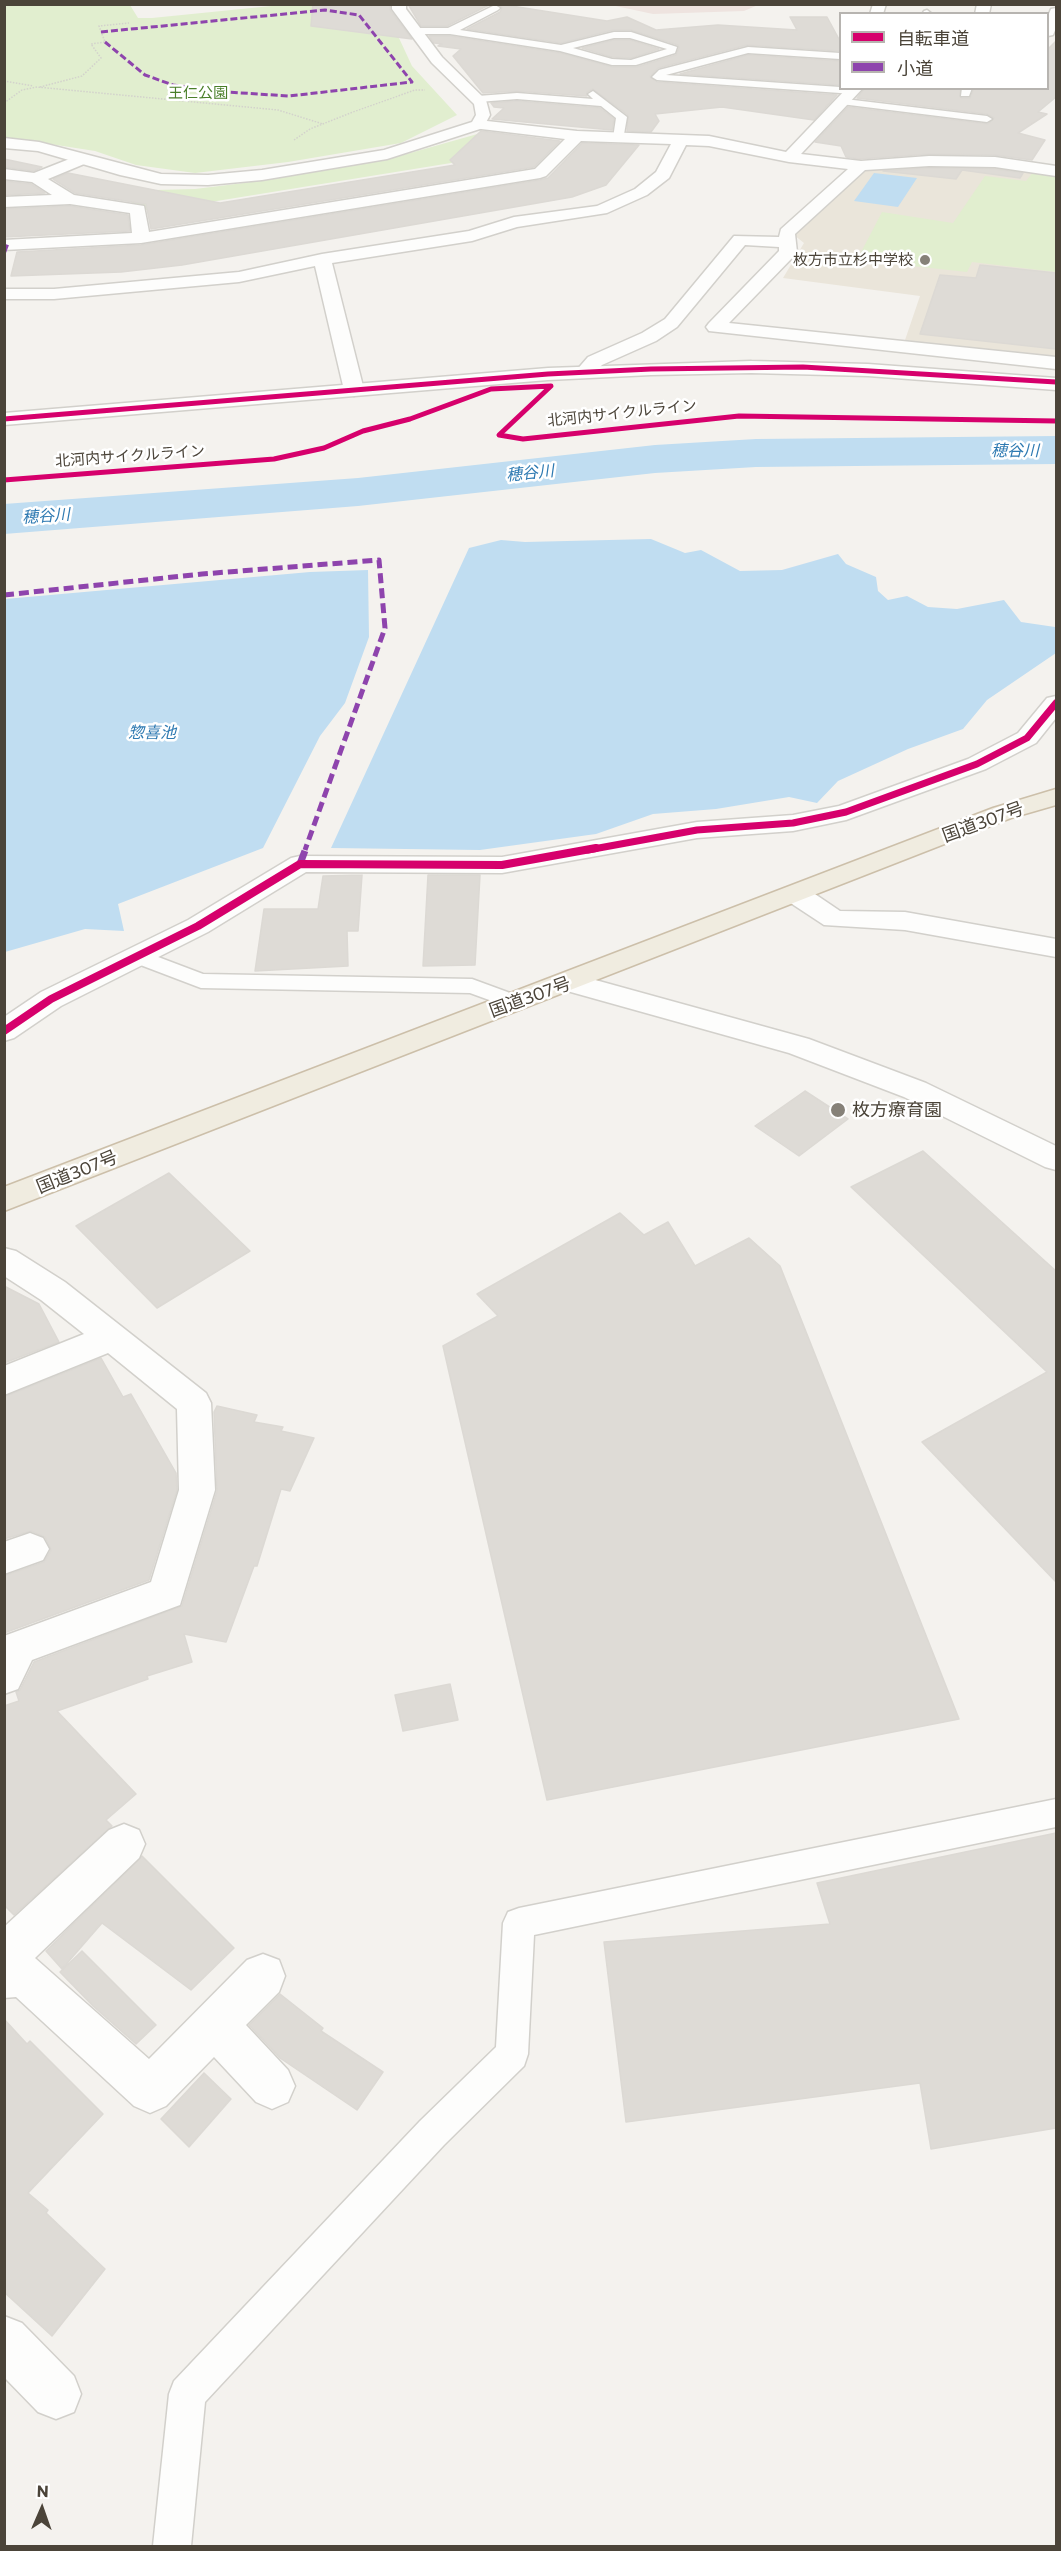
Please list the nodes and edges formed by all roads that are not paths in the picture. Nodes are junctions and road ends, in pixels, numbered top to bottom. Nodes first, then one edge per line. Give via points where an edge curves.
1 (396, 5) edge
2 (495, 8) dead end
3 (1056, 12) edge
4 (1049, 28) edge
5 (417, 31) junction
6 (450, 31) junction
7 (561, 48) junction
8 (839, 56) edge
9 (779, 63) junction
10 (772, 85) junction
11 (592, 92) dead end
12 (852, 94) edge
13 (476, 96) junction
14 (604, 103) junction
15 (987, 119) dead end
16 (478, 125) junction
17 (577, 136) junction
18 (619, 138) junction
19 (681, 140) junction
20 (4, 143) edge
21 (1047, 150) dead end
22 (789, 157) junction
23 (82, 159) junction
24 (861, 166) junction
25 (1020, 166) junction
26 (1056, 171) edge
27 (4, 174) edge
28 (36, 178) junction
29 (70, 198) junction
30 (4, 202) edge
31 (141, 238) junction
32 (788, 242) junction
33 (4, 244) edge
34 (321, 259) junction
35 (4, 294) edge
36 (1056, 363) edge
37 (584, 372) junction
38 (1056, 384) edge
39 (354, 390) junction
40 (4, 419) edge
41 (1056, 703) edge
42 (1056, 797) edge
43 (796, 894) junction
44 (1056, 948) edge
45 (137, 956) junction
46 (570, 982) junction
47 (514, 1002) junction
48 (4, 1031) edge
49 (1056, 1159) edge
50 (4, 1200) edge
51 (4, 1260) edge
52 (113, 1337) junction
53 (4, 1381) edge
54 (9, 1655) edge
55 (1056, 1814) edge
56 (124, 1844) dead end
57 (4, 1957) edge
58 (4, 1976) edge
59 (263, 1976) dead end
60 (215, 2025) junction
61 (272, 2086) dead end
62 (4, 2341) edge
63 (56, 2394) dead end
64 (172, 2547) edge

1 - 5 street
2 - 6 lane
3 - 4 street
5 - 6 lane
5 - 13 street via 438,60
6 - 7 lane
7 - 7 lane via 612,62 632,63 671,51 672,47 631,35 614,35
8 - 9 lane
9 - 10 lane
9 - 10 lane via 748,50 663,72 657,77
10 - 12 lane
11 - 14 lane
12 - 15 lane
12 - 22 street
13 - 14 lane
13 - 16 street via 483,115
14 - 18 lane via 622,117
16 - 17 street
16 - 23 street via 387,154 208,180 161,178
17 - 18 street
17 - 31 street via 540,173
18 - 19 street
19 - 22 street via 709,141
19 - 34 street via 663,175 641,192 601,210 514,222 472,236
20 - 23 street via 39,147
21 - 25 street
22 - 24 street
23 - 28 street
24 - 25 street via 929,161
24 - 32 street via 787,233
25 - 26 street
27 - 28 street
28 - 29 street
29 - 30 street
29 - 31 street via 138,209
31 - 33 street
32 - 36 street via 788,252 715,327
32 - 37 street via 740,240 671,323 595,361
34 - 35 street via 239,277 54,294
34 - 39 street
37 - 38 street via 803,368
37 - 39 street
39 - 40 street
41 - 45 street via 1027,738 976,764 846,812 792,823 651,837 502,865 300,864 198,926
42 - 43 highway, 国道307号 via 1002,813
43 - 44 street via 834,919 905,921
43 - 46 highway, 国道307号
45 - 47 lane via 201,981 472,986
45 - 48 street via 51,999
46 - 47 highway, 国道307号
46 - 49 street via 799,1046 915,1090
47 - 50 highway, 国道307号
51 - 52 street
52 - 53 street
52 - 54 street via 194,1403 197,1491 167,1593
55 - 64 lane via 519,1923 512,2054 432,2133 188,2394
56 - 57 street
58 - 60 street via 24,1975 150,2090
59 - 60 street
60 - 61 street
62 - 63 street

